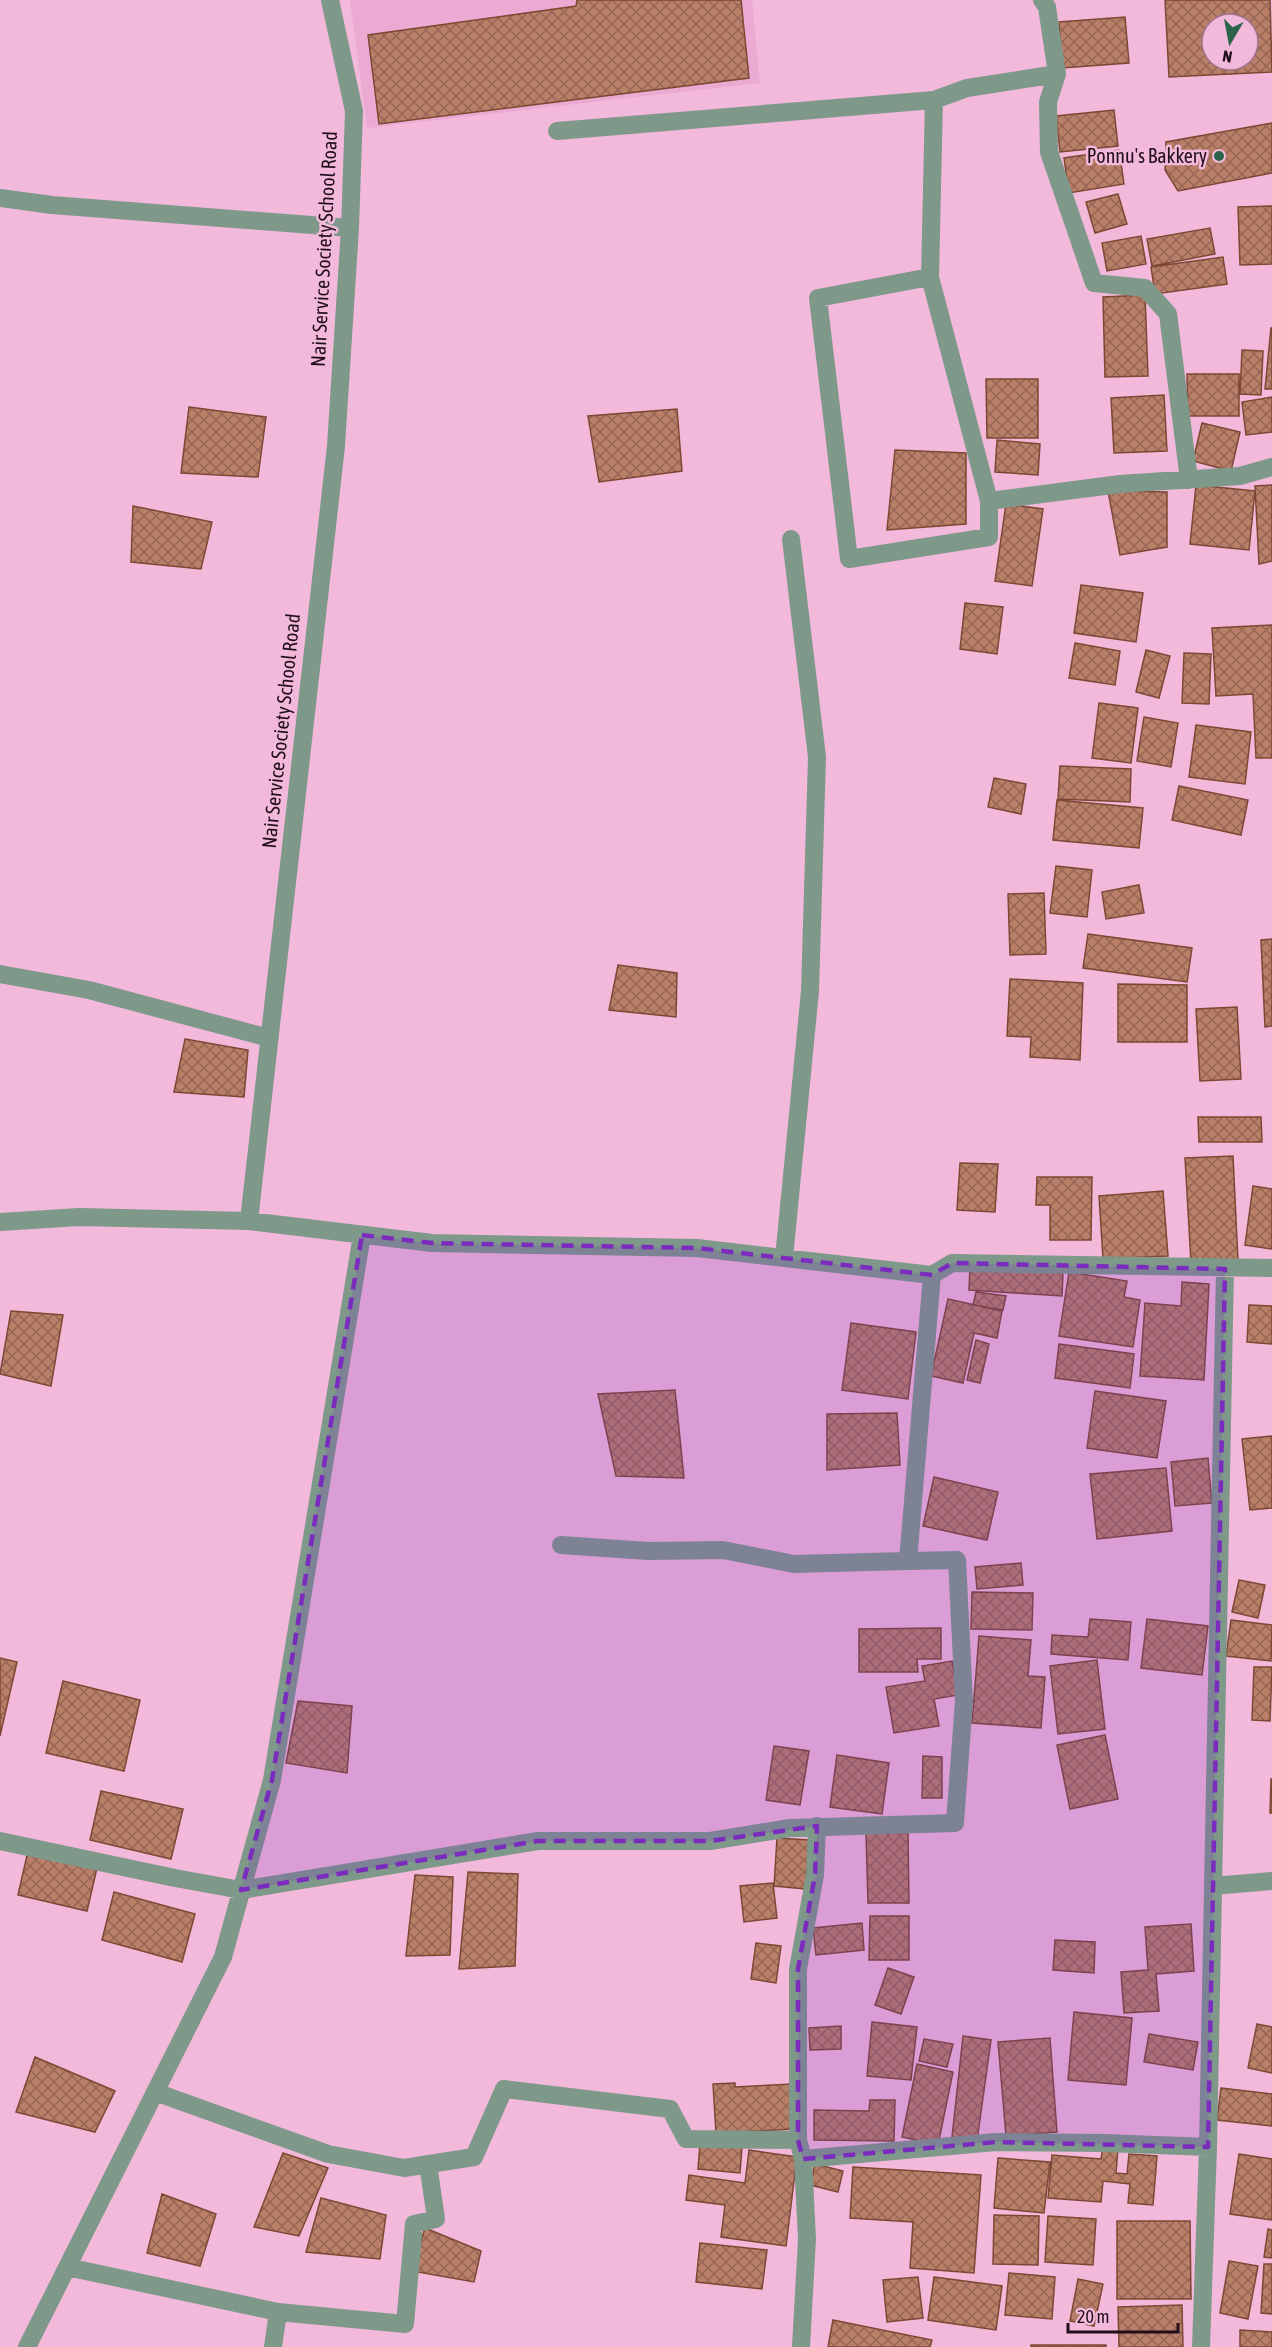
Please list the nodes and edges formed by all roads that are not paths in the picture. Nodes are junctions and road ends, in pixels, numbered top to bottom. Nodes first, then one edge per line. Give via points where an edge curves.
1 (330, 0) edge
2 (1042, 0) edge
3 (1058, 74) junction
4 (934, 100) junction
5 (557, 131) dead end
6 (0, 198) edge
7 (350, 228) junction
8 (930, 278) junction
9 (1272, 467) edge
10 (1189, 480) junction
11 (989, 501) junction
12 (791, 539) dead end
13 (0, 974) edge
14 (269, 1038) junction
15 (249, 1221) junction
16 (0, 1222) edge
17 (362, 1235) junction
18 (784, 1258) junction
19 (1272, 1268) edge
20 (1225, 1269) junction
21 (932, 1275) junction
22 (561, 1545) dead end
23 (908, 1561) junction
24 (817, 1826) junction
25 (0, 1841) edge
26 (1272, 1881) edge
27 (1213, 1886) junction
28 (241, 1890) junction
29 (155, 2091) junction
30 (798, 2140) junction
31 (1208, 2147) junction
32 (803, 2159) junction
33 (428, 2164) junction
34 (67, 2267) junction
35 (278, 2312) junction
36 (27, 2347) edge
37 (273, 2347) edge
38 (801, 2347) edge
39 (1201, 2347) edge

1 - 7 street, Nair Service Society School Road via 354,111
2 - 3 street via 1047,7
3 - 4 street via 967,88
3 - 10 street via 1048,102 1049,152 1094,283 1145,288 1168,314
4 - 5 street
4 - 8 street
6 - 7 street
7 - 14 street, Nair Service Society School Road via 336,446
8 - 11 street
8 - 11 street via 818,298 849,559 988,537
9 - 10 street via 1239,476
10 - 11 street via 1120,484
12 - 18 street via 817,757 810,991
13 - 14 street via 89,990
14 - 15 street, Nair Service Society School Road
15 - 16 street via 79,1217
15 - 17 street
17 - 18 street via 432,1243 697,1248
17 - 28 street via 272,1780
18 - 21 street
19 - 20 street
20 - 21 street via 952,1263
20 - 27 street
21 - 23 street
22 - 23 street via 648,1551 723,1550 794,1564
23 - 24 street via 957,1560 964,1701 955,1822
24 - 28 street via 710,1841 538,1841
24 - 30 street via 815,1875 798,1969
25 - 28 street
26 - 27 street
27 - 31 street
28 - 29 street via 223,1957
29 - 33 street via 328,2154 404,2168
29 - 34 street
30 - 32 street
30 - 33 street via 686,2139 670,2109 504,2090 474,2157
31 - 32 street via 996,2142
31 - 39 street
32 - 38 street via 807,2239
33 - 35 street via 436,2219 414,2224 405,2324
34 - 35 street
34 - 36 street
35 - 37 street

